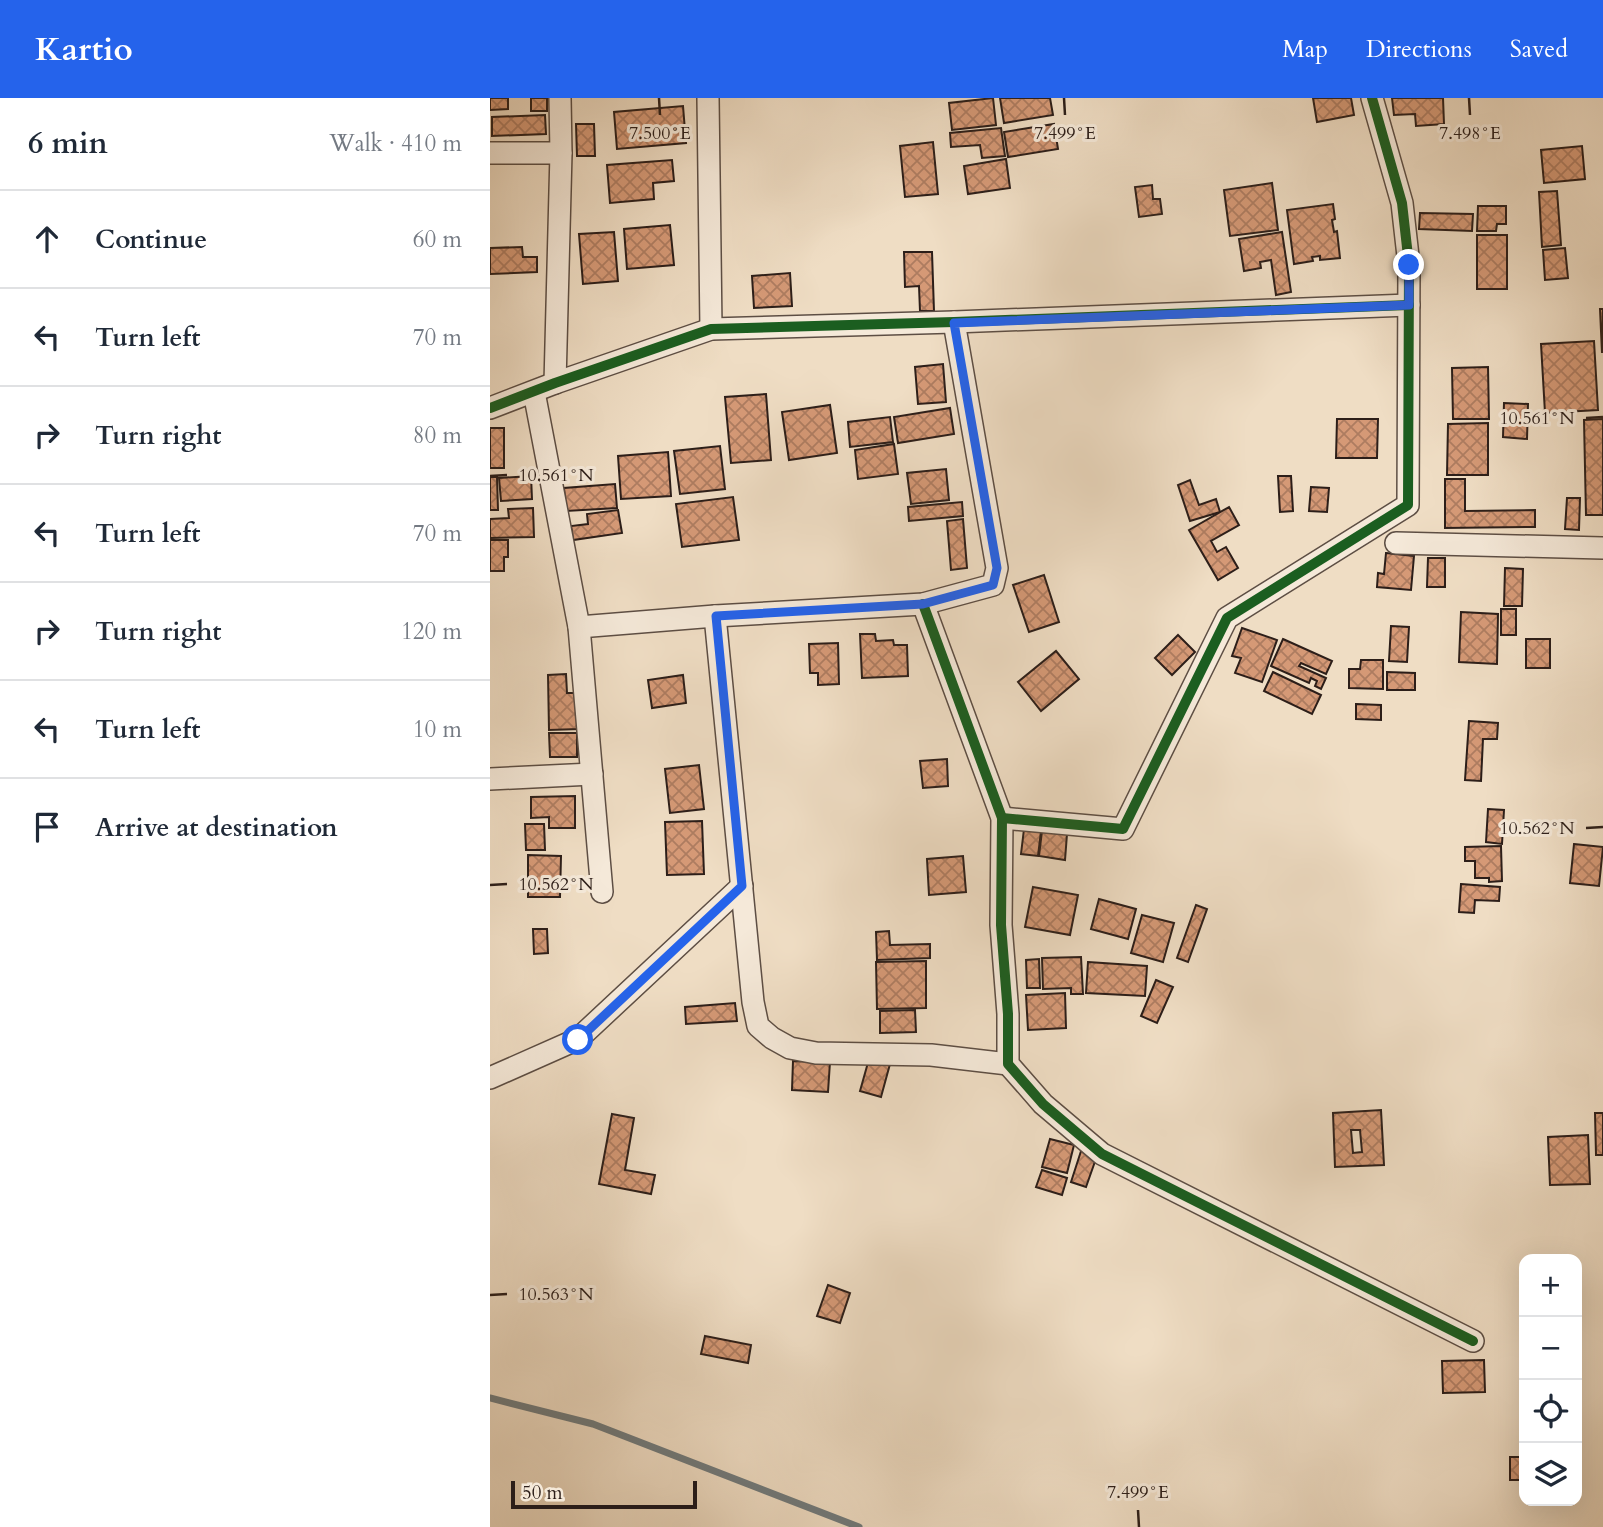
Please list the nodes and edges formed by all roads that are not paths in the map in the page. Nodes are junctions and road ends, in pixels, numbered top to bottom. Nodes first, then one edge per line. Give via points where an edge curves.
1 (560, 98) edge
2 (708, 98) edge
3 (1372, 98) edge
4 (490, 153) edge
5 (561, 153) junction
6 (1409, 305) junction
7 (954, 323) junction
8 (711, 329) junction
9 (555, 383) junction
10 (534, 392) junction
11 (490, 408) edge
12 (1396, 543) dead end
13 (1603, 548) edge
14 (923, 604) junction
15 (716, 616) junction
16 (579, 627) junction
17 (592, 774) junction
18 (490, 779) edge
19 (1002, 818) junction
20 (742, 886) junction
21 (601, 892) dead end
22 (1008, 1064) junction
23 (490, 1078) edge
24 (1473, 1341) dead end

1 - 5 street
2 - 8 street
3 - 6 street via 1402,203
4 - 5 street
5 - 9 street
6 - 7 street
6 - 19 street via 1408,505 1227,618 1123,829
7 - 8 street
7 - 14 street via 997,568 993,585
8 - 9 street
9 - 10 street
10 - 11 street
10 - 16 street
12 - 13 street
14 - 15 street
14 - 19 street
15 - 16 street
15 - 20 street
16 - 17 street
17 - 18 street
17 - 21 street
19 - 22 street via 1001,925
20 - 22 street via 753,1002 758,1026 772,1038 790,1048 816,1053 930,1055
20 - 23 street via 578,1040
22 - 24 street via 1043,1104 1102,1154

